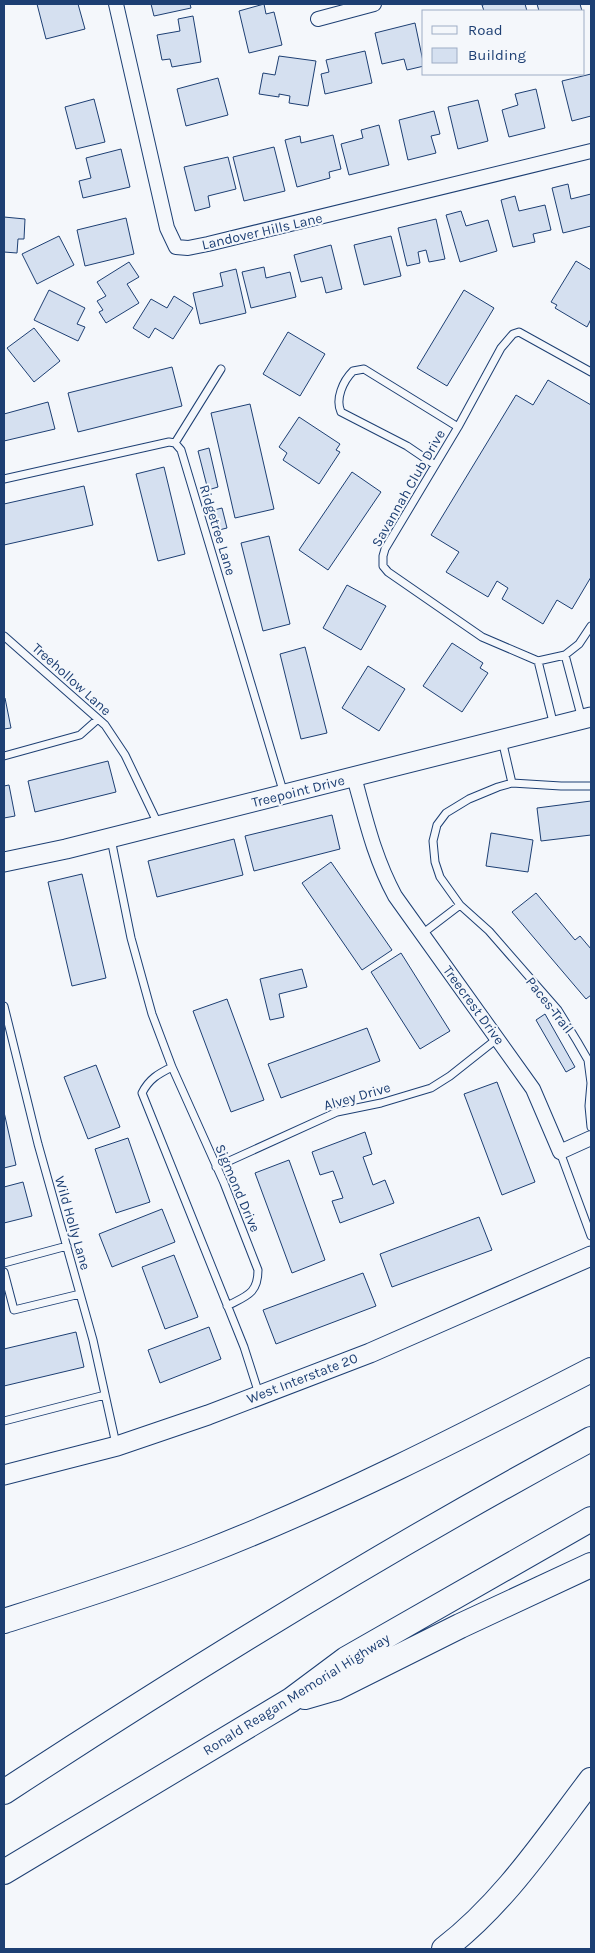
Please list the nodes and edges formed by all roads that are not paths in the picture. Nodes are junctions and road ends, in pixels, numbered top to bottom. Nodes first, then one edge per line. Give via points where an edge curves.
1 (116, 4) edge
2 (374, 4) edge
3 (318, 19) dead end
4 (591, 151) edge
5 (221, 369) dead end
6 (591, 372) edge
7 (458, 426) junction
8 (175, 443) junction
9 (435, 466) junction
10 (4, 479) edge
11 (591, 626) edge
12 (4, 636) edge
13 (565, 656) junction
14 (538, 661) junction
15 (98, 719) junction
16 (587, 719) edge
17 (554, 727) junction
18 (502, 740) junction
19 (4, 756) edge
20 (354, 777) junction
21 (512, 783) junction
22 (591, 786) edge
23 (284, 795) junction
24 (159, 826) junction
25 (111, 838) junction
26 (4, 862) edge
27 (460, 905) junction
28 (422, 934) junction
29 (4, 1006) edge
30 (498, 1038) junction
31 (172, 1068) junction
32 (591, 1127) edge
33 (591, 1138) edge
34 (560, 1152) junction
35 (216, 1167) junction
36 (591, 1236) edge
37 (67, 1246) junction
38 (591, 1256) edge
39 (4, 1263) edge
40 (4, 1272) edge
41 (80, 1294) junction
42 (227, 1306) junction
43 (591, 1370) edge
44 (259, 1394) junction
45 (105, 1396) junction
46 (4, 1421) edge
47 (591, 1439) edge
48 (117, 1446) junction
49 (4, 1474) edge
50 (591, 1519) edge
51 (591, 1565) edge
52 (4, 1621) edge
53 (291, 1700) junction
54 (591, 1780) edge
55 (4, 1792) edge
56 (4, 1872) edge
57 (484, 1913) junction
58 (444, 1949) edge
59 (466, 1949) edge

1 - 4 street, Landover Hills Lane via 167,228 176,247 208,244
2 - 3 street
5 - 8 lane
6 - 7 lane, Savannah Club Drive via 518,332 501,348
7 - 9 lane, Savannah Club Drive
7 - 9 lane via 364,369 347,376 338,405 341,412 407,446
8 - 10 lane
8 - 23 lane, Ridgetree Lane via 181,450
9 - 14 lane, Savannah Club Drive via 385,549 383,566 482,637
11 - 13 lane via 579,644
12 - 15 lane, Treehollow Lane
13 - 14 lane
13 - 16 lane
14 - 17 lane
15 - 19 lane via 80,735
15 - 24 lane, Treehollow Lane via 125,754
16 - 17 main road, Treepoint Drive
17 - 18 main road, Treepoint Drive
18 - 20 main road, Treepoint Drive
18 - 21 lane
20 - 23 main road, Treepoint Drive
20 - 28 street, Treecrest Drive via 382,872
21 - 22 lane, Paces Trail
21 - 27 lane, Paces Trail via 468,799 446,813 437,825 433,841 435,862 440,877
23 - 24 main road, Treepoint Drive
24 - 25 main road, Treepoint Drive
25 - 26 main road, Treepoint Drive
25 - 31 lane, Sigmond Drive via 137,962
27 - 28 lane
27 - 32 lane, Paces Trail via 489,931 558,1010 577,1041 588,1060
28 - 30 street, Treecrest Drive
29 - 37 lane, Wild Holly Lane
30 - 34 street, Treecrest Drive via 533,1089
30 - 35 lane, Alvey Drive via 431,1088 337,1112
31 - 35 lane, Sigmond Drive
31 - 42 lane via 154,1076 142,1093
33 - 34 street
34 - 36 lane, Treecrest Drive
35 - 42 lane, Sigmond Drive via 258,1270 254,1289
37 - 39 lane
37 - 41 lane, Wild Holly Lane
38 - 44 main road, West Interstate 20 via 370,1353
40 - 41 lane via 14,1310
41 - 45 lane, Wild Holly Lane
42 - 44 lane
43 - 52 highway via 431,1452 312,1508 200,1554
44 - 48 main road, West Interstate 20
45 - 46 lane
45 - 48 lane, Wild Holly Lane
47 - 55 highway via 269,1624
48 - 49 main road, West Interstate 20
50 - 53 highway, Ronald Reagan Memorial Highway via 346,1659
51 - 53 highway via 336,1688
53 - 56 highway, Ronald Reagan Memorial Highway
54 - 57 highway via 535,1856
57 - 58 highway
57 - 59 highway via 475,1941

